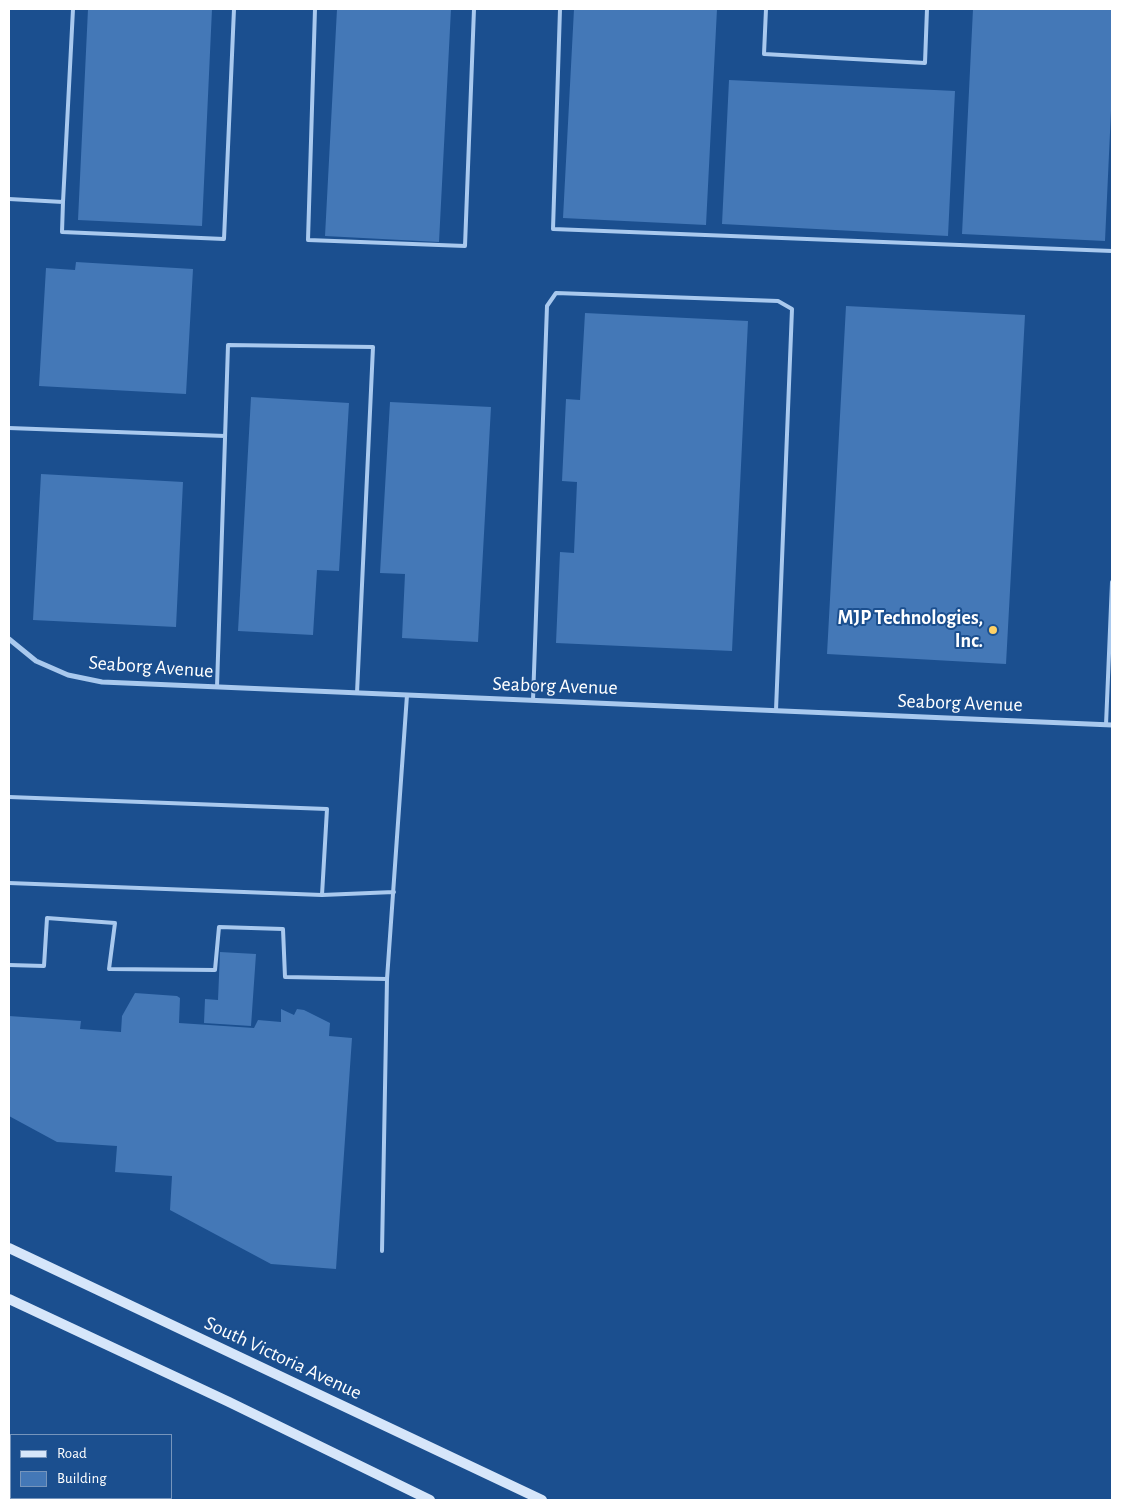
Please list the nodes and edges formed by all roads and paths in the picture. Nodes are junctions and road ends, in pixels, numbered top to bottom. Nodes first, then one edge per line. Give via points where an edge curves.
1 (73, 9) edge
2 (234, 9) edge
3 (315, 9) edge
4 (474, 9) edge
5 (560, 9) edge
6 (766, 9) edge
7 (927, 9) edge
8 (9, 199) edge
9 (62, 202) junction
10 (1112, 251) edge
11 (9, 428) edge
12 (225, 436) junction
13 (1112, 582) edge
14 (9, 639) edge
15 (217, 687) junction
16 (357, 693) junction
17 (407, 695) junction
18 (533, 700) junction
19 (776, 710) junction
20 (1109, 725) edge
21 (9, 797) edge
22 (9, 883) edge
23 (394, 892) junction
24 (322, 895) junction
25 (9, 965) edge
26 (387, 979) junction
27 (9, 1248) edge
28 (382, 1251) dead end
29 (9, 1299) edge
30 (430, 1500) edge
31 (542, 1500) edge

1 - 9 lane
2 - 9 lane via 224,239 62,232
3 - 4 lane via 308,240 465,246
5 - 10 lane via 553,230
6 - 7 lane via 764,54 925,63
8 - 9 lane
11 - 12 lane
12 - 15 lane
12 - 16 lane via 228,345 373,347
13 - 20 lane
14 - 15 street, Seaborg Avenue via 36,660 68,675 102,682
15 - 16 street, Seaborg Avenue
16 - 17 street, Seaborg Avenue
17 - 18 street, Seaborg Avenue
17 - 23 lane
18 - 19 street, Seaborg Avenue
18 - 19 lane via 547,306 556,293 778,301 792,310
19 - 20 street, Seaborg Avenue
21 - 24 lane via 327,809
22 - 24 lane
23 - 24 lane
23 - 26 lane
25 - 26 lane via 44,966 47,918 115,923 109,969 215,970 219,927 283,929 285,977
26 - 28 lane
27 - 31 main road, South Victoria Avenue
29 - 30 main road

